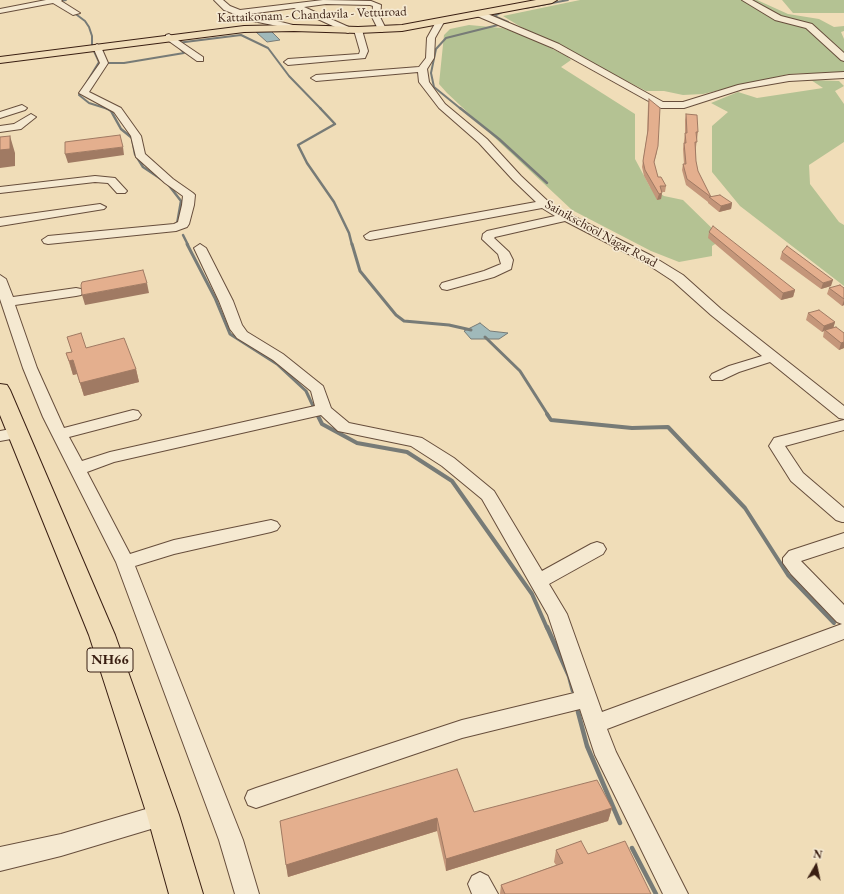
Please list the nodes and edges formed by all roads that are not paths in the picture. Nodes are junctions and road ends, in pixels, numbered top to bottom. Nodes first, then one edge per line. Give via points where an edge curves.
1 (218, 0) edge
2 (552, 0) edge
3 (746, 0) edge
4 (52, 1) edge
5 (290, 2) edge
6 (0, 11) edge
7 (76, 13) dead end
8 (239, 13) junction
9 (480, 14) junction
10 (440, 22) junction
11 (294, 28) junction
12 (382, 29) junction
13 (353, 30) junction
14 (169, 37) junction
15 (97, 47) junction
16 (844, 58) edge
17 (200, 59) dead end
18 (0, 60) edge
19 (288, 62) dead end
20 (422, 69) junction
21 (844, 75) edge
22 (316, 78) dead end
23 (22, 108) dead end
24 (0, 114) edge
25 (31, 117) dead end
26 (0, 129) edge
27 (0, 190) edge
28 (122, 191) dead end
29 (544, 204) junction
30 (100, 207) dead end
31 (565, 217) junction
32 (0, 222) edge
33 (370, 236) dead end
34 (48, 240) dead end
35 (200, 248) dead end
36 (0, 279) edge
37 (447, 286) dead end
38 (76, 292) dead end
39 (8, 302) junction
40 (773, 357) junction
41 (717, 377) dead end
42 (0, 390) edge
43 (324, 409) junction
44 (844, 414) edge
45 (133, 415) dead end
46 (844, 425) edge
47 (8, 434) edge
48 (61, 434) junction
49 (78, 469) junction
50 (842, 516) dead end
51 (271, 526) dead end
52 (844, 540) edge
53 (597, 549) dead end
54 (125, 562) junction
55 (538, 582) junction
56 (844, 617) edge
57 (844, 631) edge
58 (586, 699) junction
59 (595, 724) junction
60 (256, 798) dead end
61 (163, 816) junction
62 (0, 859) edge
63 (186, 894) edge
64 (247, 894) edge
65 (676, 894) edge

1 - 8 street via 227,8
2 - 9 main road, Kattaikonam - Chandavila - Vetturoad
3 - 16 street via 778,18 809,26
4 - 6 street
4 - 7 street
5 - 8 street
5 - 12 street via 341,1 375,4 376,17
5 - 13 street
8 - 11 street via 253,19
9 - 10 main road, Kattaikonam - Chandavila - Vetturoad
9 - 21 street via 556,46 661,105 684,105 741,87 789,78
10 - 12 main road, Kattaikonam - Chandavila - Vetturoad
10 - 20 street via 431,38 430,58
11 - 13 main road, Kattaikonam - Chandavila - Vetturoad
11 - 14 main road, Kattaikonam - Chandavila - Vetturoad via 244,29
12 - 13 main road, Kattaikonam - Chandavila - Vetturoad
13 - 19 street via 364,51 362,56
14 - 15 main road, Kattaikonam - Chandavila - Vetturoad
14 - 17 street
15 - 18 main road, Kattaikonam - Chandavila - Vetturoad
15 - 34 street via 104,63 84,93 118,110 136,136 140,155 189,195 188,205 183,224 176,227
20 - 22 street
20 - 29 street, Sainikschool Nagar Road via 424,82 442,106 483,140
23 - 24 street
25 - 26 street via 17,127
27 - 28 street via 96,179 111,180
29 - 31 street, Sainikschool Nagar Road
29 - 33 street
30 - 32 street
31 - 37 street via 491,234 487,237 503,252 507,266
31 - 40 street, Sainikschool Nagar Road via 648,259 678,278
35 - 43 street via 226,301 235,326 242,335 278,357 318,389
36 - 39 street
38 - 39 street
39 - 48 street via 30,368
40 - 41 street
40 - 44 street, Sainikschool Nagar Road
42 - 47 highway, NH66
43 - 49 street via 110,457
43 - 55 street via 344,427 416,442 467,477 488,495
45 - 48 street
46 - 50 street via 780,442 777,446 797,477
47 - 61 highway, NH66 via 102,635
48 - 49 street
49 - 54 street
51 - 54 street via 174,547
52 - 56 street via 792,558 792,563 797,569
53 - 55 street
54 - 64 street via 225,826
55 - 58 street via 557,614
57 - 59 street
58 - 59 street
58 - 60 street via 462,729
59 - 65 street via 606,756
61 - 62 street via 61,845
61 - 63 highway, NH66

